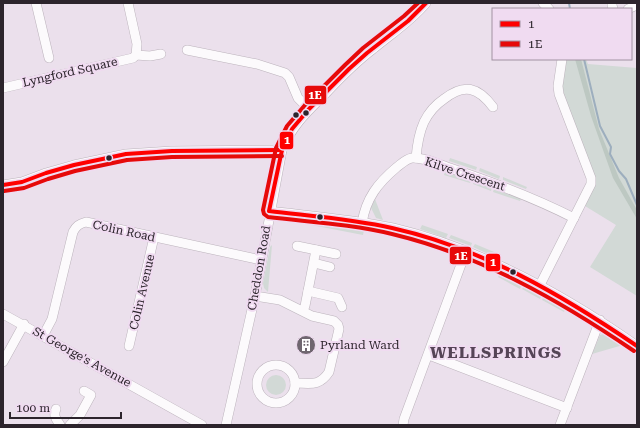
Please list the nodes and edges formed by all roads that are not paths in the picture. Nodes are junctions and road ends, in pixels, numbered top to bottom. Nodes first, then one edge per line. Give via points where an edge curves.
1 (36, 3) edge
2 (128, 3) edge
3 (422, 4) edge
4 (56, 44) dead end
5 (46, 46) junction
6 (187, 50) dead end
7 (161, 54) dead end
8 (136, 55) junction
9 (49, 58) dead end
10 (562, 60) edge
11 (3, 88) edge
12 (492, 100) dead end
13 (309, 109) junction
14 (282, 150) junction
15 (416, 158) junction
16 (3, 185) edge
17 (270, 211) junction
18 (574, 218) junction
19 (362, 222) junction
20 (154, 237) junction
21 (297, 246) dead end
22 (316, 250) junction
23 (466, 251) junction
24 (336, 254) dead end
25 (261, 260) junction
26 (314, 264) junction
27 (330, 267) dead end
28 (540, 285) junction
29 (308, 291) junction
30 (255, 296) junction
31 (342, 307) dead end
32 (303, 310) junction
33 (3, 314) edge
34 (600, 320) junction
35 (24, 324) junction
36 (43, 336) junction
37 (129, 346) dead end
38 (637, 346) edge
39 (428, 355) junction
40 (3, 362) edge
41 (295, 383) junction
42 (87, 393) dead end
43 (567, 408) junction
44 (56, 409) dead end
45 (60, 425) edge
46 (70, 425) edge
47 (202, 425) edge
48 (226, 425) edge
49 (404, 425) edge
50 (560, 425) edge

1 - 5 street
2 - 8 street via 137,44
3 - 13 street, Cheddon Road via 408,21 367,53
4 - 5 street
5 - 9 street
6 - 13 street via 257,64 284,73 289,77 298,98
7 - 8 street, Lyngford Square
8 - 11 street, Lyngford Square via 133,58
10 - 18 street via 559,94 591,178 590,189
12 - 15 street via 467,89 458,90 436,105 424,124
13 - 14 street, Cheddon Road via 292,129
14 - 16 street via 126,154 74,165 22,182
14 - 17 street, Cheddon Road
15 - 18 street, Kilve Crescent via 485,179
15 - 19 street, Kilve Crescent via 404,161 385,176 371,195
17 - 19 street
17 - 25 street, Cheddon Road
18 - 28 street
19 - 23 street via 432,239
20 - 25 street, Colin Road
20 - 36 street, Colin Road via 86,222 76,226 52,319
20 - 37 street, Colin Avenue
21 - 22 street
22 - 24 street
22 - 26 street
23 - 28 street
23 - 39 street
25 - 30 street, Cheddon Road
26 - 27 street
26 - 29 street
28 - 34 street
29 - 31 street via 338,298
29 - 32 street
30 - 32 street via 280,300
30 - 48 street, Cheddon Road
32 - 41 street via 312,316 337,322 339,329 325,378 315,384
33 - 35 street, St George's Avenue
34 - 38 street
34 - 43 street
35 - 36 street, St George's Avenue
35 - 40 street
36 - 47 street, St George's Avenue
39 - 43 street
39 - 49 street
41 - 41 street via 287,400 274,403 263,398 257,386 263,370 274,366 286,368
42 - 46 street via 80,415
43 - 50 street
44 - 45 street via 55,419

